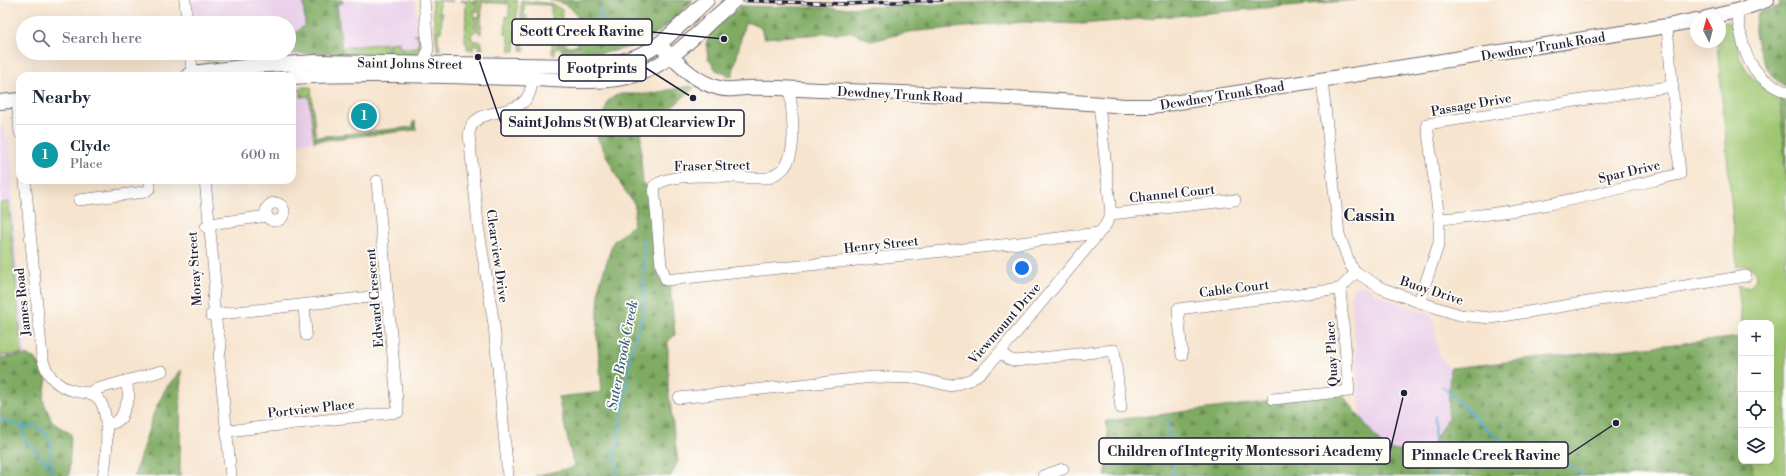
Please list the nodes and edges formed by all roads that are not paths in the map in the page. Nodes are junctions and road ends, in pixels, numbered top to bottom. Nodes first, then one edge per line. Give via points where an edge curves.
1 (185, 0) edge
2 (424, 0) edge
3 (707, 0) edge
4 (726, 0) edge
5 (735, 0) edge
6 (1767, 0) edge
7 (1736, 11) junction
8 (1726, 13) edge
9 (187, 16) edge
10 (707, 21) junction
11 (1690, 21) edge
12 (1667, 26) junction
13 (662, 42) junction
14 (674, 54) junction
15 (190, 60) edge
16 (422, 70) junction
17 (191, 72) edge
18 (211, 72) edge
19 (296, 76) edge
20 (532, 79) junction
21 (1322, 80) junction
22 (1673, 86) junction
23 (790, 89) junction
24 (1786, 92) edge
25 (16, 100) edge
26 (0, 102) edge
27 (1099, 104) junction
28 (377, 181) dead end
29 (25, 184) edge
30 (150, 184) edge
31 (199, 184) edge
32 (205, 184) edge
33 (79, 200) dead end
34 (1235, 200) dead end
35 (1111, 214) junction
36 (267, 216) dead end
37 (1439, 219) junction
38 (208, 227) junction
39 (1098, 234) junction
40 (1356, 272) junction
41 (1746, 276) dead end
42 (666, 280) joint
43 (1340, 289) junction
44 (388, 295) junction
45 (1419, 302) junction
46 (304, 304) junction
47 (213, 314) junction
48 (306, 335) dead end
49 (1000, 352) junction
50 (1182, 356) dead end
51 (162, 371) dead end
52 (126, 381) junction
53 (88, 393) junction
54 (679, 398) dead end
55 (1273, 399) dead end
56 (1121, 408) dead end
57 (398, 412) joint
58 (106, 425) junction
59 (227, 431) junction
60 (1063, 469) dead end
61 (103, 476) edge
62 (231, 476) edge
63 (508, 476) edge
64 (1043, 476) edge

1 - 9 street
2 - 16 street via 428,49
3 - 13 main road, Saint Johns Street
4 - 10 main road
5 - 10 main road, Saint Johns Street, bridge
6 - 7 main road
7 - 8 main road
7 - 24 street via 1750,64 1765,81
10 - 14 main road, Saint Johns Street
11 - 12 main road, Dewdney Trunk Road
12 - 21 main road, Dewdney Trunk Road
12 - 22 street, Spar Drive
13 - 14 main road, Dewdney Trunk Road
13 - 16 main road, Saint Johns Street via 628,59 603,65
14 - 20 main road, Saint Johns Street via 650,69 624,78
14 - 23 main road, Dewdney Trunk Road via 712,77 734,82 744,88
15 - 17 street
16 - 18 main road, Saint Johns Street via 316,62 252,66
16 - 19 main road, Saint Johns Street
16 - 20 main road, Saint Johns Street
20 - 63 street, Clearview Drive via 532,90 527,98 514,108 477,119 472,124 469,134 478,226 494,325
21 - 27 main road, Dewdney Trunk Road via 1153,106
21 - 40 street, Buoy Drive via 1339,234 1345,255
22 - 37 street, Spar Drive via 1680,174 1545,206
22 - 37 street, Passage Drive via 1427,124
23 - 27 main road, Dewdney Trunk Road
23 - 42 street, Fraser Street via 792,151 784,168 775,175 769,178 667,179 654,186 661,265
25 - 26 main road
27 - 35 street
28 - 44 street, Edward Crescent
29 - 53 street, James Road via 43,363 52,377 64,388
30 - 33 street via 150,188 145,192
31 - 38 street, Moray Street
32 - 38 street, Moray Street
34 - 35 street, Channel Court
35 - 39 street, Viewmount Drive
36 - 38 street
37 - 45 street, Passage Drive via 1439,243
38 - 47 street, Moray Street via 215,285
39 - 42 street, Henry Street
39 - 49 street, Viewmount Drive
40 - 43 street
40 - 45 street, Buoy Drive via 1381,288
41 - 45 street, Buoy Drive via 1491,318 1460,315
43 - 50 street, Cable Court via 1178,309
43 - 55 street, Quay Place via 1349,391
44 - 46 street
44 - 57 street, Edward Crescent
46 - 47 street
46 - 48 street
47 - 59 street, Moray Street via 221,346 219,356
49 - 54 street, Viewmount Drive via 985,370 972,379 951,386 918,378 873,377
49 - 56 street via 1015,361 1114,350
51 - 52 street
52 - 53 street
52 - 58 street via 129,397 121,418
53 - 58 street via 100,401
57 - 59 street, Portview Place
58 - 61 street
59 - 62 street, Moray Street
60 - 64 street

